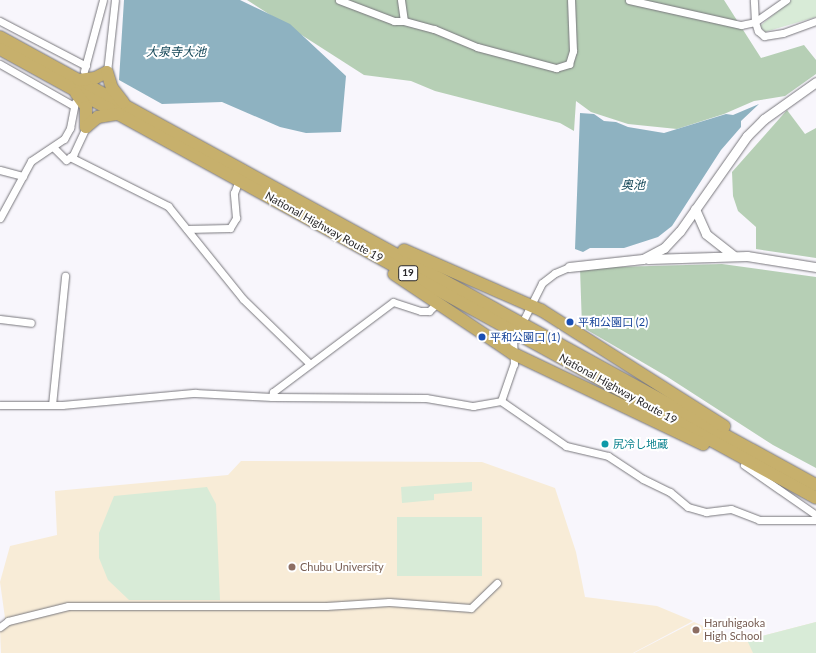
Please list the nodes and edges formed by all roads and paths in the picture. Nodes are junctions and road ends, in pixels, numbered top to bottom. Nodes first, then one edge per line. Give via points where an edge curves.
1 (103, 0) edge
2 (115, 0) edge
3 (338, 0) edge
4 (401, 0) edge
5 (571, 0) edge
6 (629, 0) edge
7 (754, 0) edge
8 (786, 0) edge
9 (0, 21) edge
10 (404, 21) junction
11 (816, 21) edge
12 (755, 22) junction
13 (0, 37) edge
14 (0, 49) edge
15 (0, 64) edge
16 (107, 72) junction
17 (816, 82) edge
18 (79, 86) junction
19 (121, 109) junction
20 (86, 127) junction
21 (54, 148) junction
22 (70, 157) junction
23 (0, 170) edge
24 (22, 176) junction
25 (239, 180) junction
26 (695, 209) junction
27 (0, 218) edge
28 (186, 229) junction
29 (377, 250) junction
30 (733, 255) junction
31 (643, 259) junction
32 (569, 267) joint
33 (816, 267) edge
34 (65, 276) dead end
35 (436, 304) junction
36 (529, 304) junction
37 (0, 319) edge
38 (524, 319) dead end
39 (31, 323) dead end
40 (513, 340) dead end
41 (512, 353) junction
42 (310, 364) junction
43 (272, 397) junction
44 (501, 401) junction
45 (0, 404) edge
46 (52, 405) junction
47 (761, 461) junction
48 (744, 465) junction
49 (816, 485) edge
50 (816, 498) edge
51 (816, 515) edge
52 (816, 520) edge
53 (497, 583) dead end
54 (0, 627) edge

1 - 18 street
2 - 16 street
3 - 10 street via 394,21
4 - 10 street
5 - 10 street via 573,51 569,64 556,68 477,47 434,29
6 - 12 street via 720,22 741,25
7 - 12 street
8 - 12 street
9 - 18 street
11 - 12 street via 783,33 764,36 758,31
13 - 18 highway, National Highway Route 19 / 19
14 - 18 highway, National Highway Route 19 / 19
15 - 18 street
16 - 18 highway
16 - 19 highway
17 - 26 street via 764,119 747,136
18 - 19 highway, National Highway Route 19 / 19
18 - 20 highway via 86,107
18 - 21 street via 70,128
19 - 20 highway via 98,117
19 - 25 highway, National Highway Route 19 / 19
19 - 29 highway, National Highway Route 19 / 19
20 - 22 street
21 - 22 street via 60,157 66,160
21 - 24 street via 31,161
22 - 28 street via 168,206
23 - 24 street
24 - 27 street
25 - 28 street via 234,193 236,218 230,228
25 - 29 highway, National Highway Route 19 / 19
26 - 30 street via 706,234
26 - 31 street via 671,242
28 - 42 street via 243,299
29 - 35 highway via 380,264
29 - 36 highway via 393,246
29 - 47 highway, National Highway Route 19 / 19
30 - 31 street
30 - 33 street
31 - 32 street
32 - 36 street via 542,283
34 - 46 street
35 - 41 highway
35 - 42 street via 429,310 421,311 393,302
36 - 38 street
36 - 47 highway via 751,443
37 - 39 street
40 - 41 street
41 - 44 street via 514,364
41 - 48 highway
42 - 43 street via 273,392
43 - 44 street via 426,398 473,406
43 - 46 street via 195,393
44 - 52 street via 566,446 608,456 643,479 670,492 688,507 706,512 731,509 759,520
45 - 46 street
47 - 48 highway
47 - 49 highway, National Highway Route 19 / 19
47 - 50 highway, National Highway Route 19 / 19
48 - 51 street
53 - 54 street via 472,608 389,602 326,606 68,606 8,621

